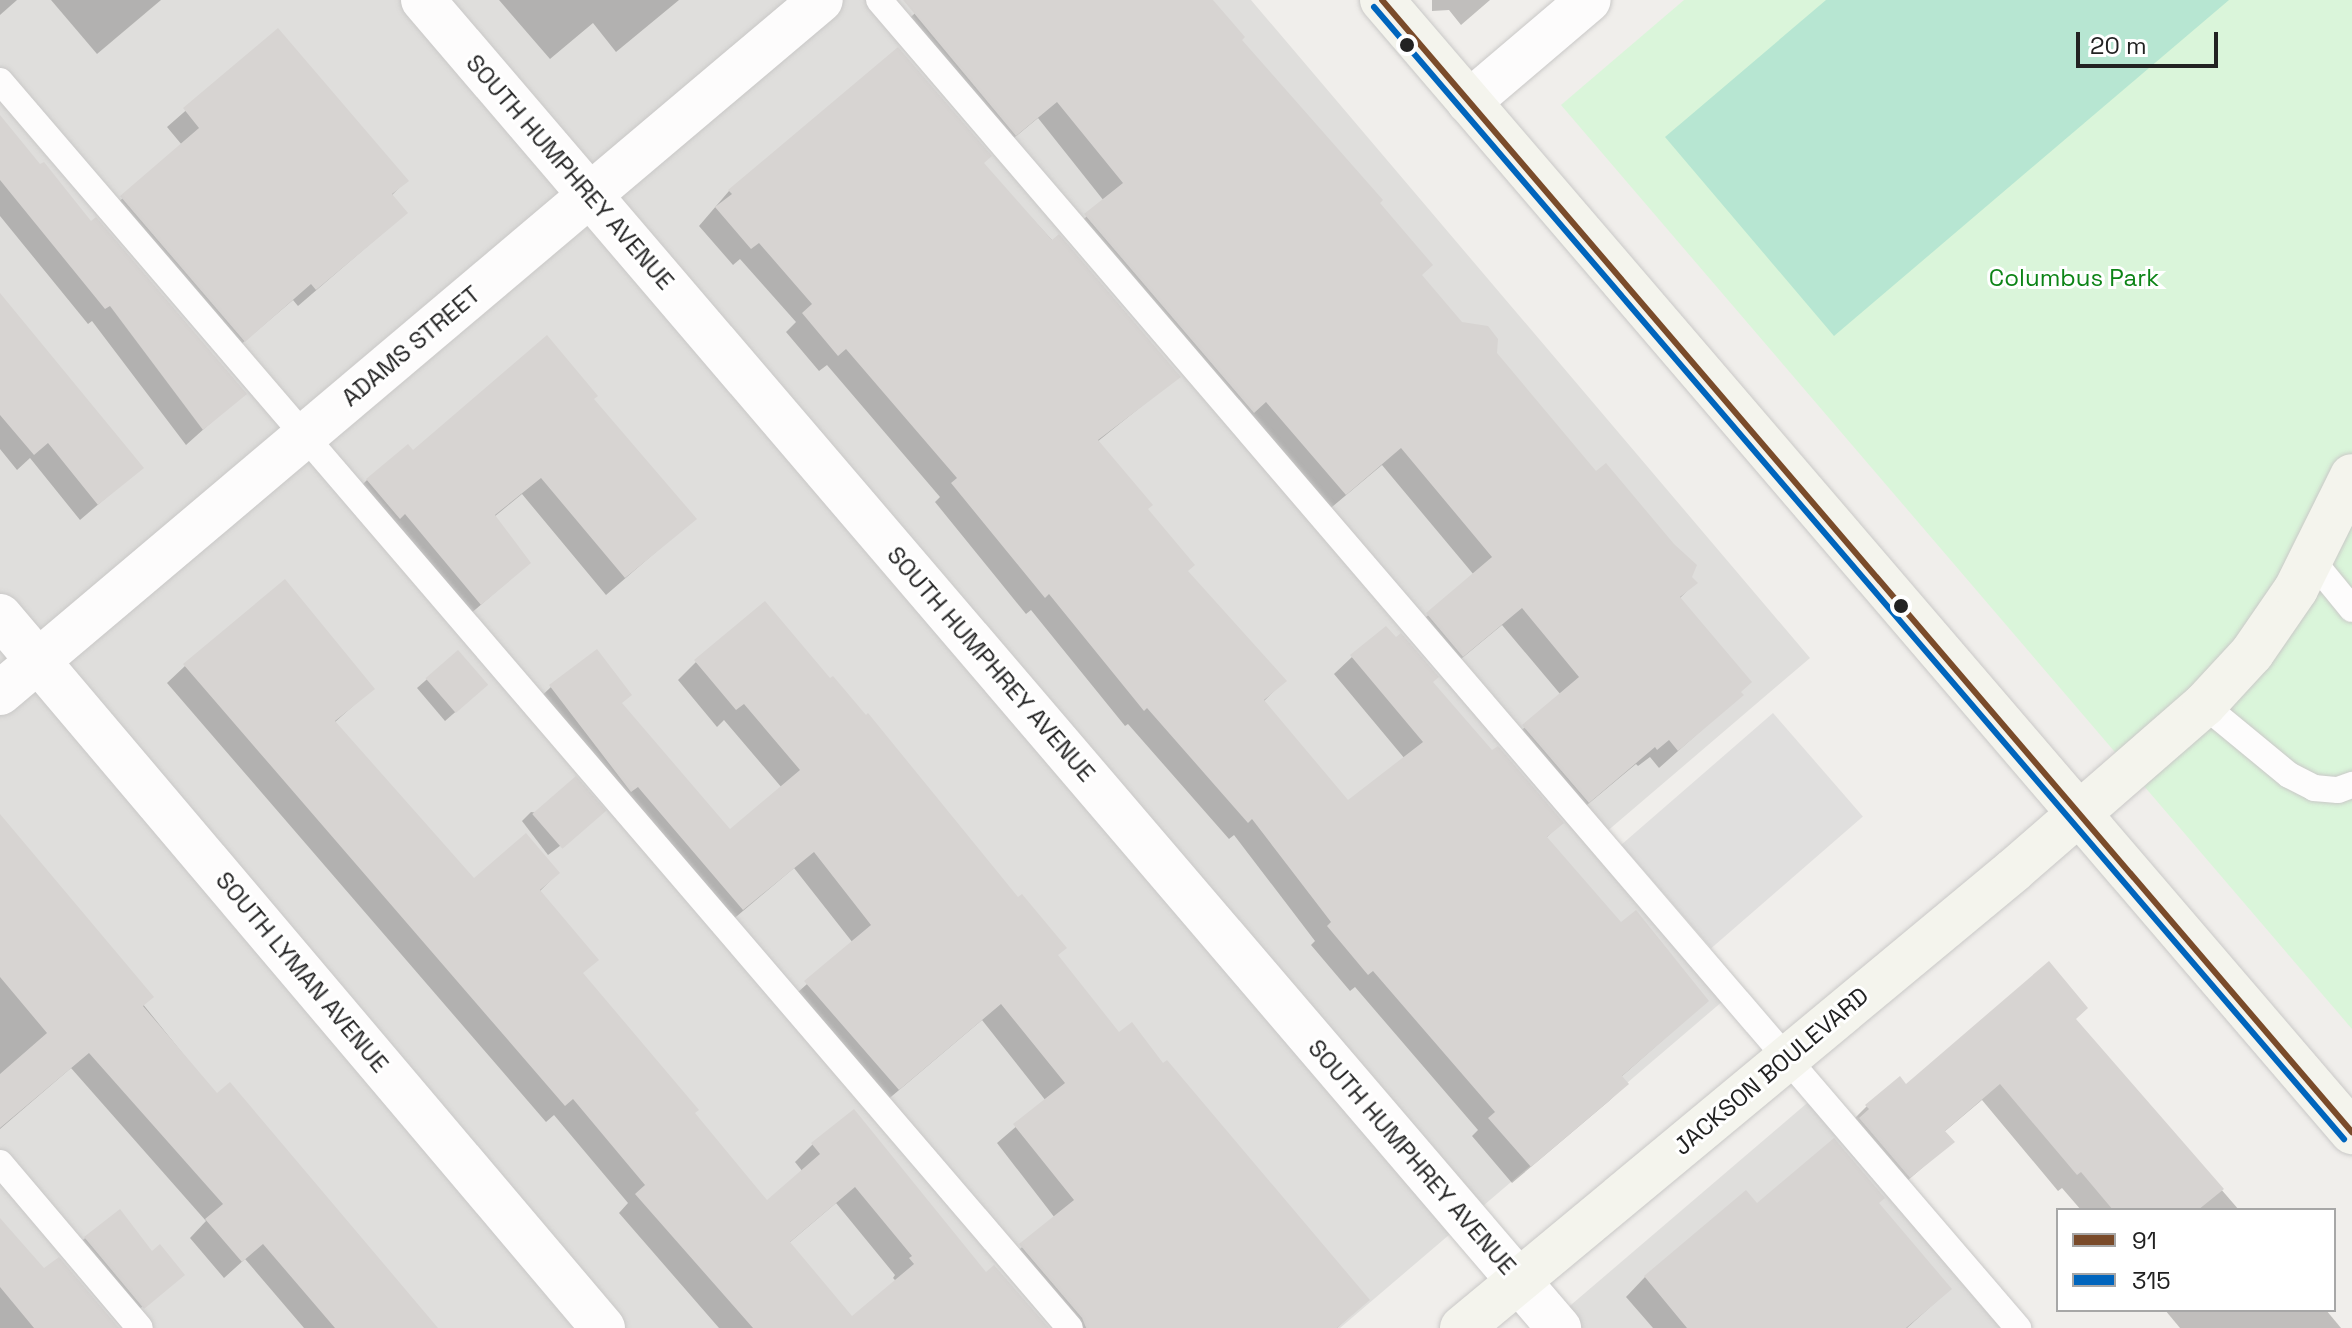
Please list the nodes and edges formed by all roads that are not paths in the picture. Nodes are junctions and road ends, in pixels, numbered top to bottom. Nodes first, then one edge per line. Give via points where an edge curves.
1 (423, 0) edge
2 (821, 0) edge
3 (879, 0) edge
4 (1382, 0) edge
5 (1589, 0) edge
6 (0, 81) edge
7 (1469, 102) junction
8 (590, 195) junction
9 (305, 435) junction
10 (2352, 476) edge
11 (2312, 560) junction
12 (2352, 609) edge
13 (0, 616) edge
14 (38, 660) junction
15 (0, 693) edge
16 (2204, 705) junction
17 (2352, 785) edge
18 (2080, 814) junction
19 (1787, 1059) junction
20 (2352, 1132) edge
21 (0, 1163) edge
22 (1518, 1281) junction
23 (140, 1328) edge
24 (603, 1328) edge
25 (1070, 1328) edge
26 (1462, 1328) edge
27 (1559, 1328) edge
28 (2018, 1328) edge

1 - 8 street, SOUTH HUMPHREY AVENUE
2 - 8 street, ADAMS STREET
3 - 19 lane
4 - 7 street
5 - 7 street
6 - 9 lane
7 - 18 street
8 - 9 street, ADAMS STREET
8 - 22 street, SOUTH HUMPHREY AVENUE
9 - 14 street, ADAMS STREET
9 - 25 lane
10 - 11 street, JACKSON BOULEVARD
11 - 12 lane
11 - 16 street, JACKSON BOULEVARD via 2252,653
13 - 14 street, SOUTH LYMAN AVENUE
14 - 15 street, ADAMS STREET
14 - 24 street, SOUTH LYMAN AVENUE
16 - 17 lane via 2289,775 2314,788
16 - 18 street, JACKSON BOULEVARD
18 - 19 street, JACKSON BOULEVARD
18 - 20 street
19 - 22 street, JACKSON BOULEVARD
19 - 28 lane
21 - 23 lane
22 - 26 street, JACKSON BOULEVARD
22 - 27 street, SOUTH HUMPHREY AVENUE

